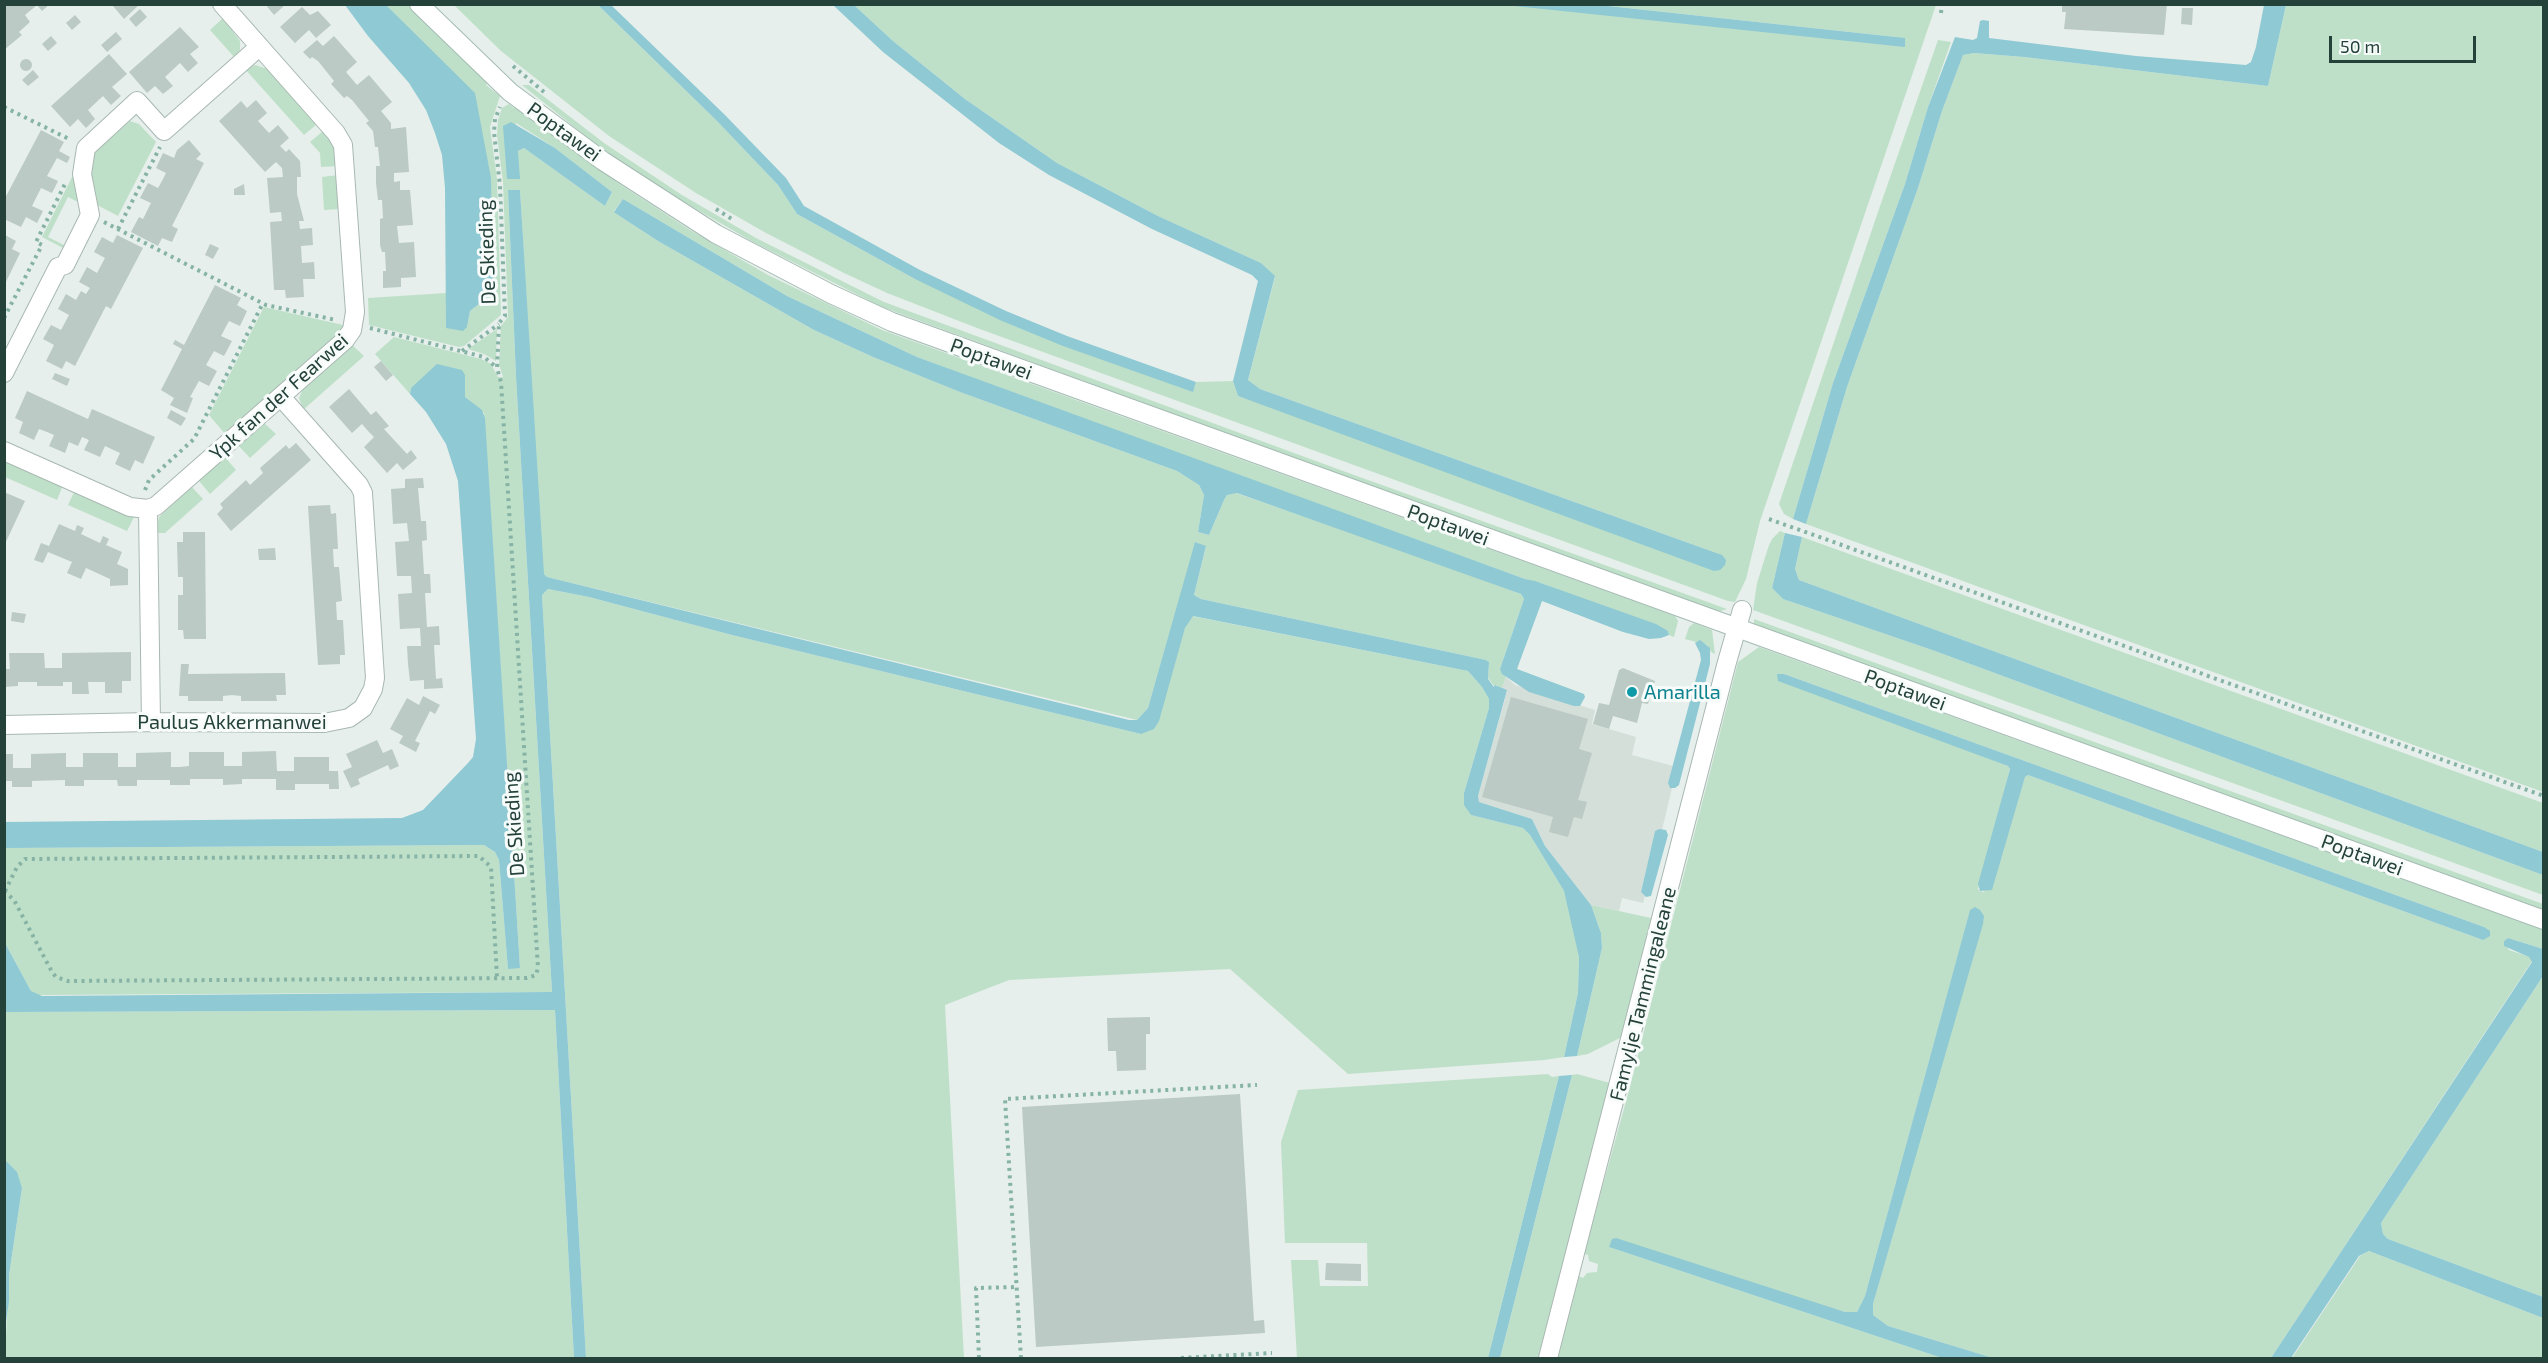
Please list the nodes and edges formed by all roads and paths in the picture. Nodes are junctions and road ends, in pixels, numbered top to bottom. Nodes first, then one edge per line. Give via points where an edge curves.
1 (222, 4) edge
2 (419, 4) edge
3 (1942, 4) edge
4 (1941, 12) dead end
5 (259, 47) junction
6 (508, 63) dead end
7 (548, 94) dead end
8 (505, 99) dead end
9 (4, 107) edge
10 (164, 131) junction
11 (86, 148) junction
12 (82, 174) junction
13 (713, 208) dead end
14 (90, 215) junction
15 (743, 226) dead end
16 (118, 229) junction
17 (263, 303) junction
18 (4, 318) edge
19 (499, 323) junction
20 (354, 324) junction
21 (462, 351) junction
22 (497, 368) junction
23 (4, 373) edge
24 (280, 397) junction
25 (4, 450) edge
26 (143, 509) junction
27 (1769, 519) dead end
28 (1742, 610) dead end
29 (1737, 629) junction
30 (151, 722) junction
31 (4, 725) edge
32 (2544, 796) edge
33 (5, 891) edge
34 (2544, 920) edge
35 (497, 978) junction
36 (1257, 1084) dead end
37 (1016, 1287) junction
38 (1272, 1353) dead end
39 (979, 1359) edge
40 (1021, 1359) edge
41 (1181, 1359) edge
42 (1548, 1359) edge

1 - 5 street, Ypk fan der Fearwei
2 - 29 street, Poptawei via 510,92 603,161 716,234 831,294 963,349
3 - 4 path
5 - 10 street
5 - 20 street, Ypk fan der Fearwei via 343,145
6 - 7 path, Poptawei
8 - 19 path, De Skieding via 495,119 494,132 505,316
9 - 11 path
10 - 11 street via 137,101
10 - 16 path via 162,143
11 - 12 street
12 - 14 street
12 - 18 path via 71,172 36,242 42,245
13 - 15 path
14 - 16 path
14 - 23 street via 65,265 58,267
16 - 17 path
17 - 20 path
17 - 26 path via 194,439 149,480
19 - 21 path
19 - 22 path, De Skieding
20 - 21 path
20 - 24 street, Ypk fan der Fearwei via 345,340
21 - 22 path via 484,357
22 - 35 path, De Skieding via 501,382 538,968 533,977
24 - 26 street, Ypk fan der Fearwei via 163,501
24 - 30 street, Paulus Akkermanwei via 361,489 373,689 356,715 337,722
25 - 26 street
26 - 30 street
27 - 32 path
28 - 29 street, Famylje Tammingaleane
29 - 34 street, Poptawei
29 - 42 street, Famylje Tammingaleane
30 - 31 street, Paulus Akkermanwei
33 - 35 path, De Skieding via 14,900 52,972 68,981
33 - 35 path via 17,867 26,859 479,856 491,867
36 - 37 path via 1005,1099
37 - 39 path via 976,1288
37 - 40 path
38 - 41 path

